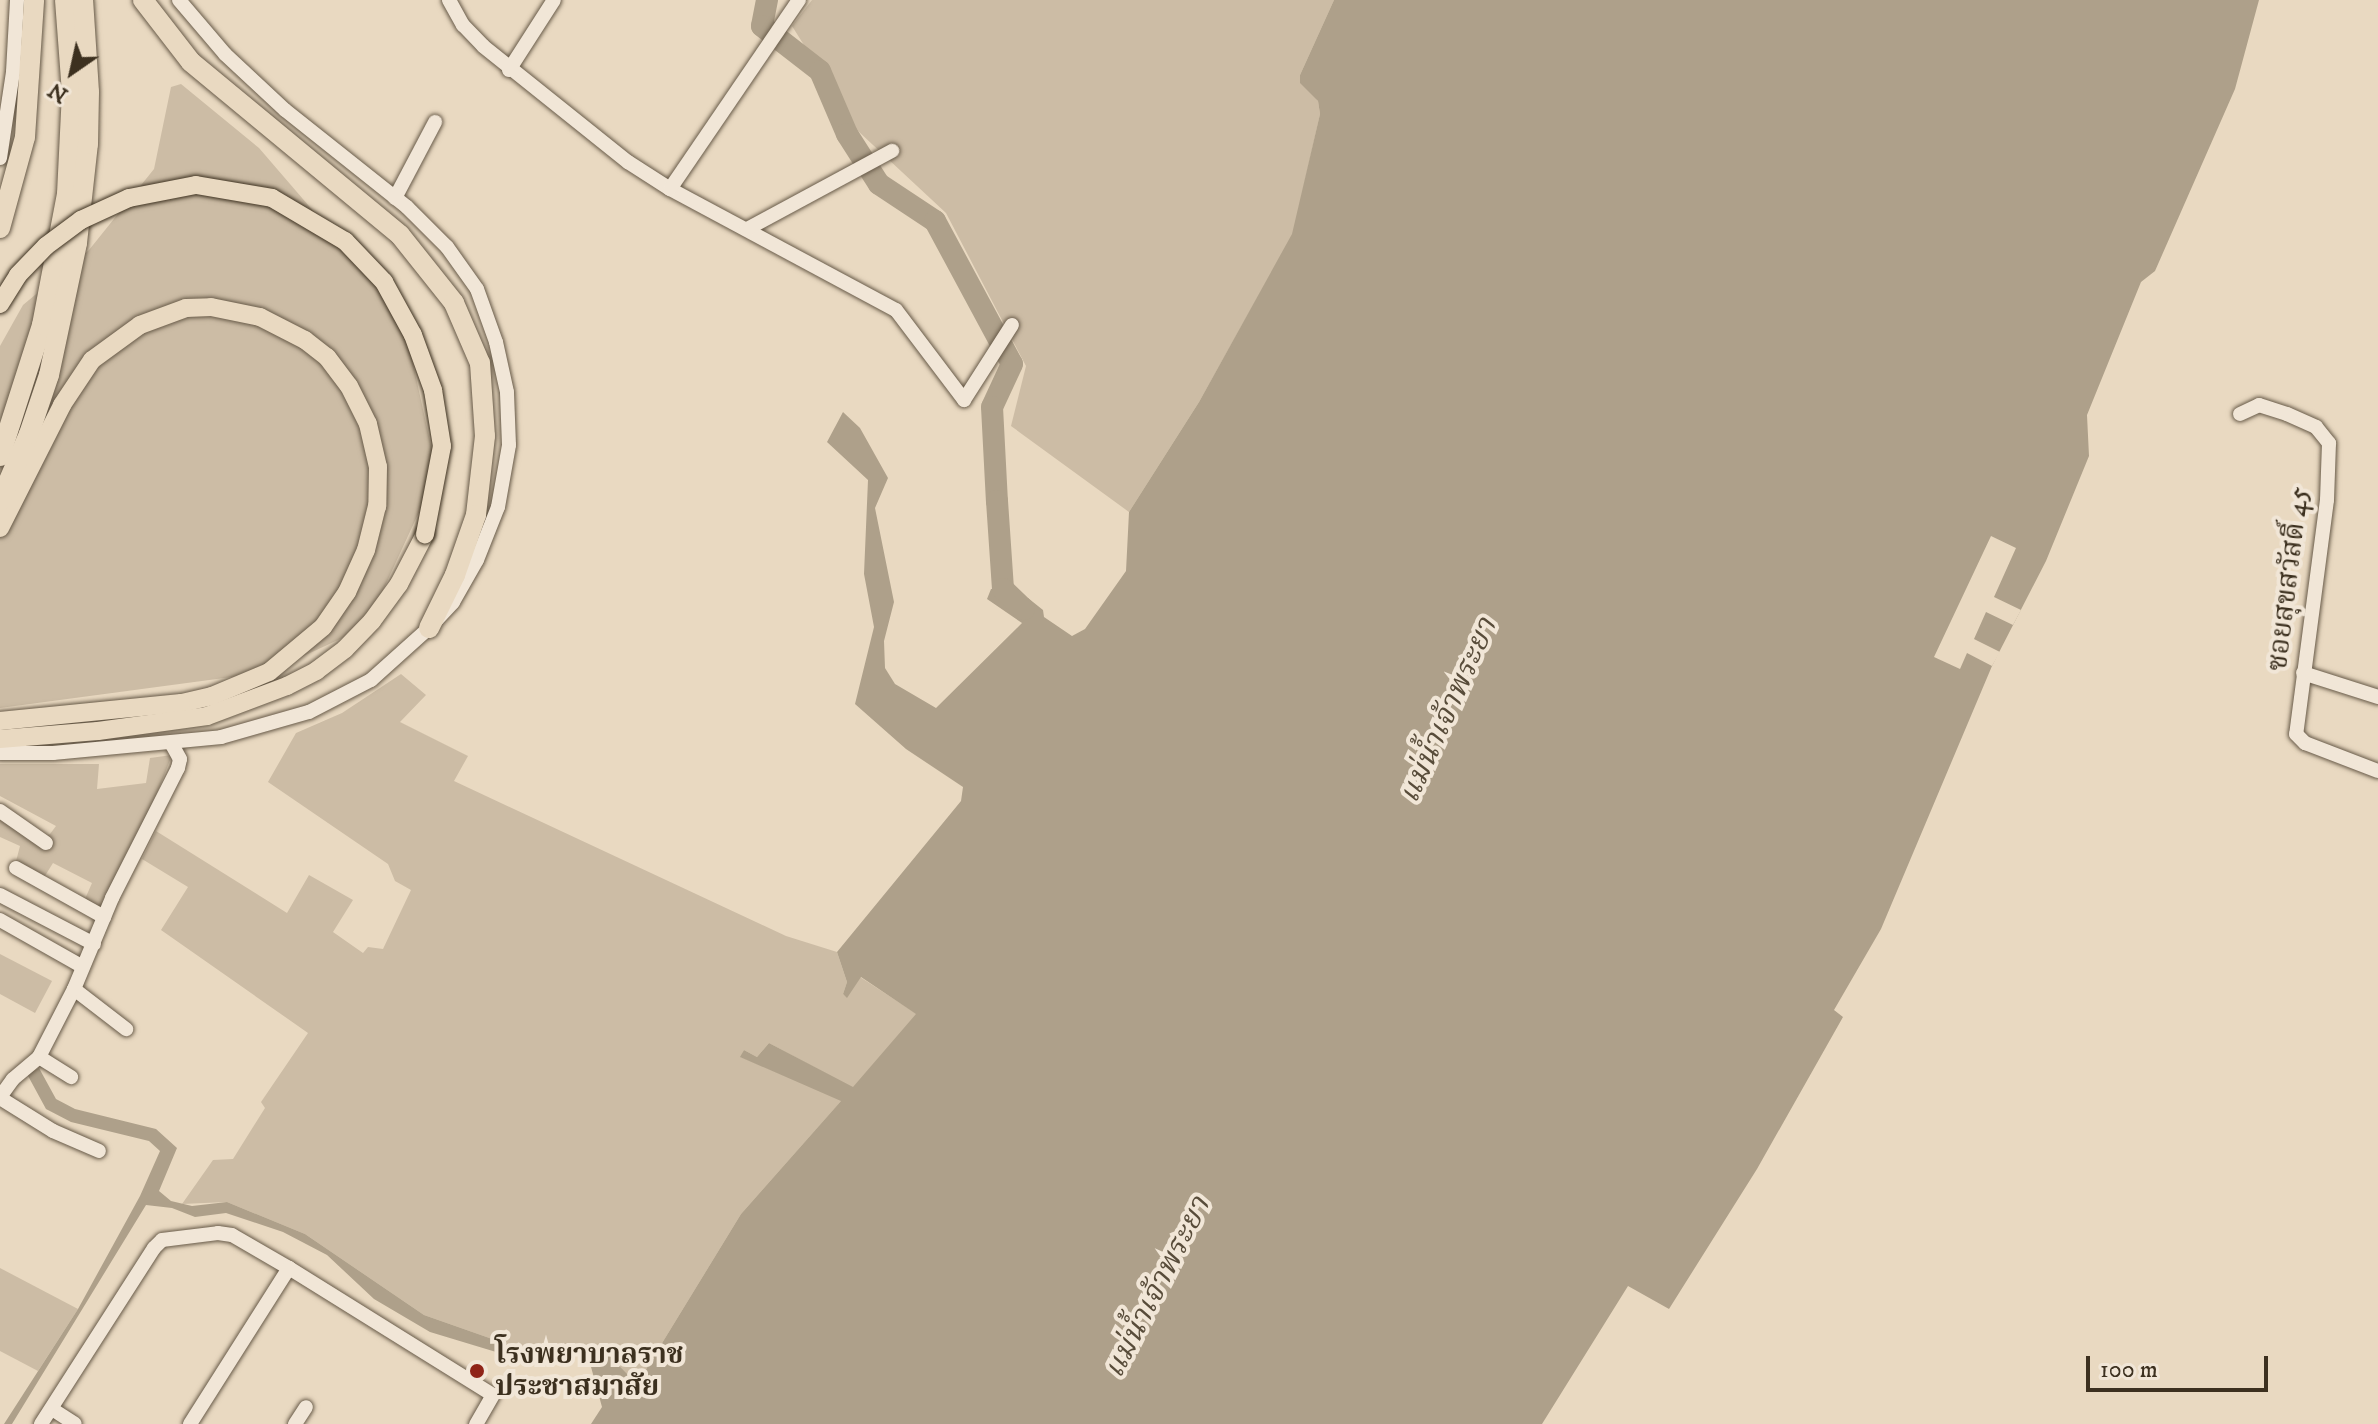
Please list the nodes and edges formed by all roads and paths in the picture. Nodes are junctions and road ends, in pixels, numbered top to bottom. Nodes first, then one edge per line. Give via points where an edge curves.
1 (17, 0) edge
2 (34, 0) edge
3 (65, 0) edge
4 (83, 0) edge
5 (143, 0) edge
6 (179, 0) edge
7 (449, 0) edge
8 (554, 0) edge
9 (799, 0) edge
10 (509, 70) junction
11 (435, 122) dead end
12 (888, 154) dead end
13 (0, 158) edge
14 (670, 189) junction
15 (395, 198) junction
16 (0, 228) edge
17 (747, 229) junction
18 (0, 304) edge
19 (1012, 325) dead end
20 (2240, 414) dead end
21 (0, 456) edge
22 (0, 501) edge
23 (0, 528) edge
24 (429, 628) junction
25 (2303, 673) junction
26 (2378, 697) edge
27 (0, 721) edge
28 (0, 739) edge
29 (171, 743) junction
30 (0, 753) edge
31 (2378, 771) edge
32 (0, 811) edge
33 (46, 843) dead end
34 (16, 868) dead end
35 (0, 895) edge
36 (104, 917) junction
37 (0, 920) edge
38 (94, 944) junction
39 (83, 967) junction
40 (74, 989) junction
41 (126, 1029) dead end
42 (39, 1057) junction
43 (71, 1077) dead end
44 (0, 1098) edge
45 (99, 1151) dead end
46 (289, 1268) junction
47 (306, 1407) dead end
48 (52, 1409) junction
49 (41, 1424) edge
50 (75, 1424) edge
51 (190, 1424) edge
52 (295, 1424) edge
53 (476, 1424) edge

1 - 13 street
2 - 16 highway via 25,137
3 - 21 highway via 72,93 67,194 42,325
4 - 22 highway via 89,92 77,243 49,375
5 - 24 highway via 191,62 400,235 454,303 480,363 485,436 476,515
6 - 15 street via 225,54 285,110
7 - 10 street via 463,25
8 - 10 street
9 - 14 street
10 - 14 street
11 - 15 street
12 - 17 street
14 - 17 street
15 - 24 street via 447,247 477,289 507,392 509,445 498,507 477,560 453,602
17 - 19 street via 896,310 964,400
18 - 28 main road, bridge via 46,246 81,220 129,198 196,185 272,198 345,241 384,282 413,335 433,390 442,446 425,534 372,621 335,656 287,686 207,716
20 - 25 street, ซอยสุขสวัสดิ์ 45 via 2259,405 2287,414 2316,427 2329,443 2327,500
23 - 27 main road via 62,405 92,360 140,325 186,308 236,311 283,327 327,357 368,424 378,467 377,506 366,550 347,592 323,627 269,672 212,696 146,708
24 - 29 street via 371,680 309,712 221,737
25 - 26 street
25 - 31 street, ซอยสุขสวัสดิ์ 45 via 2295,728 2299,740
29 - 30 street
29 - 36 street via 180,759 178,768
32 - 33 street
34 - 36 street
35 - 38 street
36 - 38 street
37 - 39 street
38 - 39 street
39 - 40 street
40 - 41 street
40 - 42 street
42 - 43 street
42 - 44 street
44 - 45 street via 53,1131
46 - 48 street via 232,1235 162,1240
46 - 51 street
46 - 53 street via 493,1395
47 - 52 street
48 - 49 street
48 - 50 street

